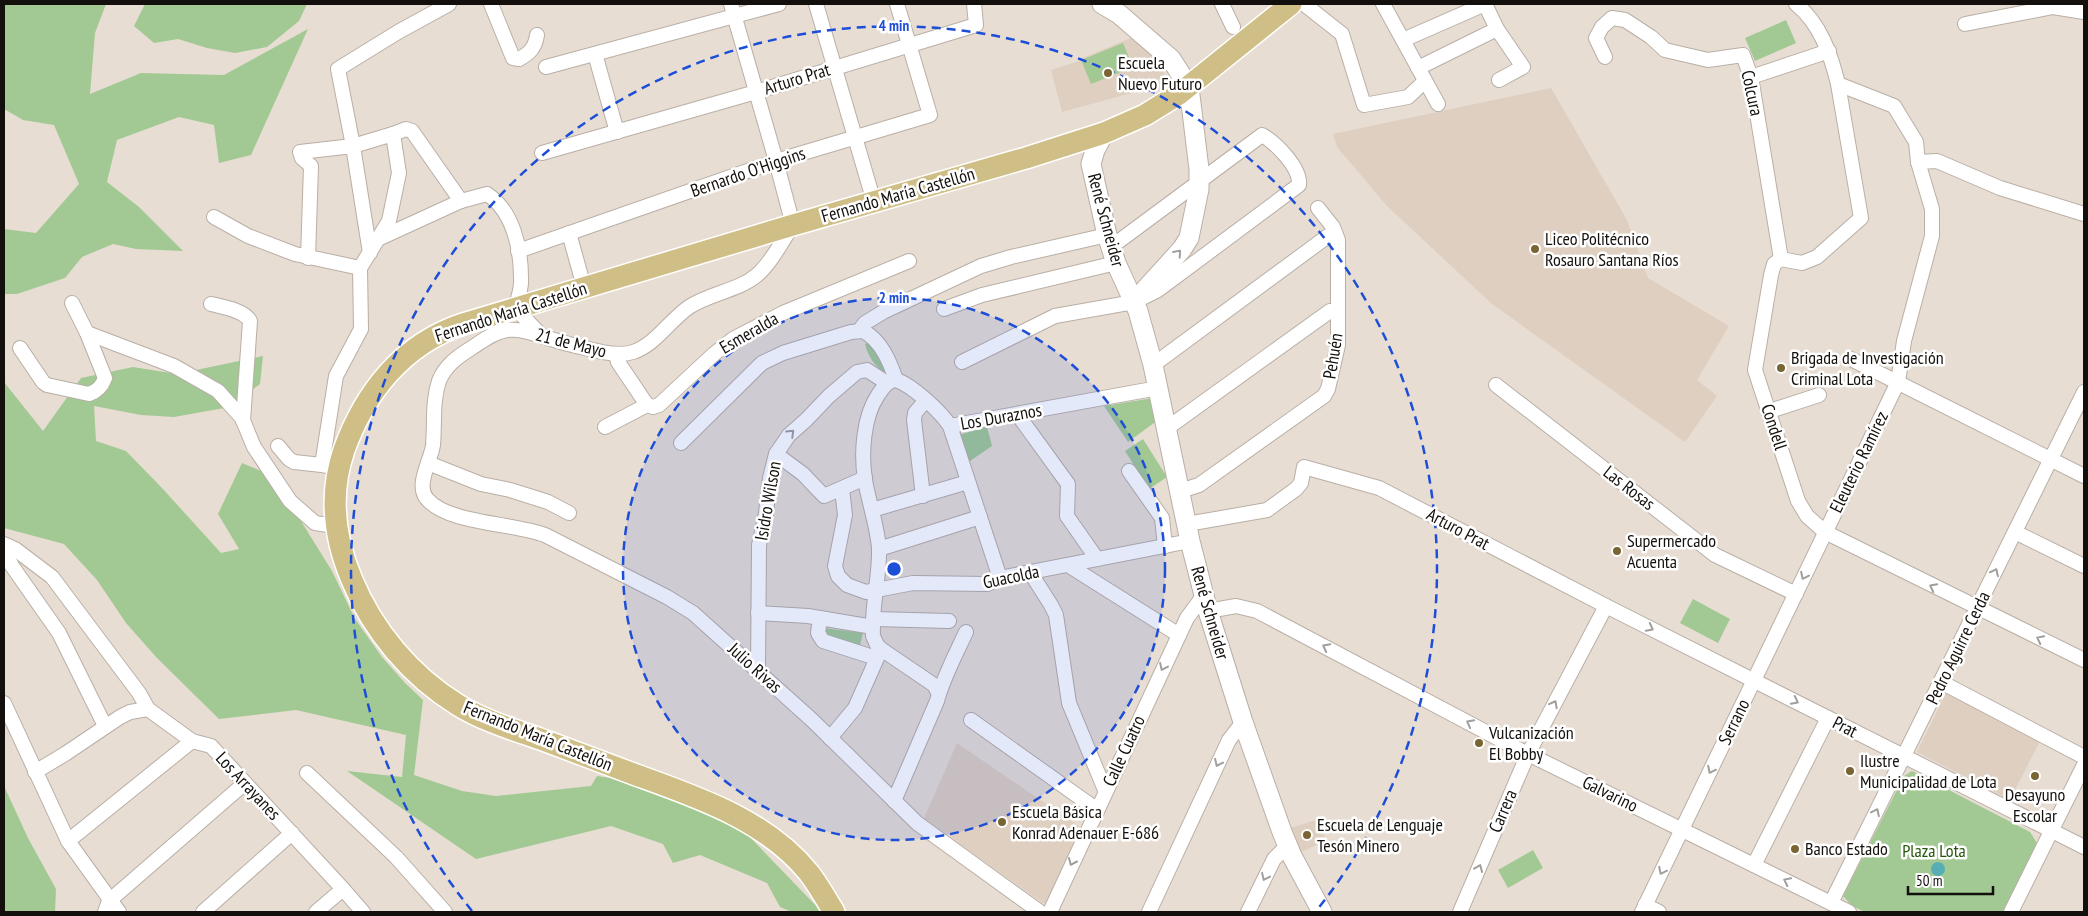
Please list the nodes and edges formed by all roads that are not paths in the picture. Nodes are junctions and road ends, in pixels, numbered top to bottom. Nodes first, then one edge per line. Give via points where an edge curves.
1 (449, 4) edge
2 (491, 4) edge
3 (779, 4) edge
4 (816, 4) edge
5 (897, 4) edge
6 (974, 4) edge
7 (1102, 4) edge
8 (1222, 4) edge
9 (1291, 4) edge
10 (1304, 4) edge
11 (1383, 4) edge
12 (1485, 4) edge
13 (1796, 4) edge
14 (733, 10) edge
15 (2084, 12) edge
16 (1965, 24) dead end
17 (1233, 27) dead end
18 (1498, 29) junction
19 (537, 35) dead end
20 (1403, 40) junction
21 (909, 45) junction
22 (1830, 52) junction
23 (595, 54) junction
24 (1606, 57) dead end
25 (546, 67) dead end
26 (834, 68) junction
27 (1422, 75) junction
28 (1751, 77) junction
29 (1499, 80) dead end
30 (1838, 84) junction
31 (1189, 87) junction
32 (756, 92) junction
33 (1438, 104) dead end
34 (617, 132) junction
35 (1104, 133) junction
36 (393, 134) junction
37 (855, 137) junction
38 (353, 146) junction
39 (1064, 147) junction
40 (542, 153) dead end
41 (776, 161) junction
42 (1918, 162) junction
43 (1091, 164) junction
44 (1199, 181) junction
45 (461, 201) junction
46 (874, 202) junction
47 (1318, 208) dead end
48 (2084, 214) edge
49 (214, 217) dead end
50 (793, 225) junction
51 (569, 233) junction
52 (1328, 236) dead end
53 (378, 239) junction
54 (1111, 248) junction
55 (370, 252) junction
56 (518, 252) junction
57 (308, 258) junction
58 (1781, 259) junction
59 (909, 261) dead end
60 (360, 268) junction
61 (584, 288) junction
62 (1134, 302) junction
63 (72, 303) dead end
64 (211, 304) dead end
65 (515, 308) junction
66 (944, 310) dead end
67 (1330, 311) dead end
68 (859, 331) junction
69 (88, 333) junction
70 (544, 337) junction
71 (20, 348) dead end
72 (616, 354) junction
73 (1851, 359) dead end
74 (962, 362) dead end
75 (1153, 366) junction
76 (891, 382) junction
77 (1898, 382) junction
78 (1496, 385) dead end
79 (1158, 388) junction
80 (2084, 392) edge
81 (1819, 395) dead end
82 (925, 400) junction
83 (647, 405) junction
84 (1770, 411) junction
85 (1018, 415) junction
86 (243, 421) junction
87 (950, 426) junction
88 (605, 427) dead end
89 (1166, 429) junction
90 (682, 443) dead end
91 (278, 446) dead end
92 (776, 454) junction
93 (2051, 459) junction
94 (428, 463) junction
95 (331, 466) junction
96 (1304, 468) joint
97 (1129, 471) dead end
98 (2084, 476) edge
99 (865, 478) junction
100 (968, 482) junction
101 (842, 489) junction
102 (1180, 492) junction
103 (922, 496) junction
104 (426, 498) joint
105 (872, 510) junction
106 (569, 513) dead end
107 (980, 517) junction
108 (335, 526) junction
109 (1826, 532) junction
110 (2015, 532) junction
111 (1189, 533) junction
112 (4, 544) edge
113 (1165, 546) junction
114 (879, 549) junction
115 (4, 550) edge
116 (1097, 559) junction
117 (1068, 565) junction
118 (2084, 566) edge
119 (1030, 572) junction
120 (1000, 578) junction
121 (877, 591) junction
122 (1796, 594) junction
123 (1206, 603) junction
124 (1606, 606) junction
125 (1977, 608) junction
126 (758, 613) junction
127 (820, 618) junction
128 (949, 621) dead end
129 (873, 623) junction
130 (966, 632) dead end
131 (1179, 635) junction
132 (878, 654) junction
133 (2084, 660) edge
134 (758, 670) junction
135 (1754, 681) junction
136 (1940, 682) junction
137 (938, 692) junction
138 (4, 703) edge
139 (148, 709) junction
140 (1828, 718) junction
141 (971, 720) dead end
142 (1243, 722) junction
143 (106, 726) junction
144 (830, 738) junction
145 (192, 741) junction
146 (1528, 754) junction
147 (1904, 756) junction
148 (2084, 757) edge
149 (2084, 765) edge
150 (35, 772) junction
151 (307, 773) dead end
152 (245, 783) junction
153 (1105, 790) junction
154 (894, 800) junction
155 (1096, 809) junction
156 (1682, 830) junction
157 (2052, 830) junction
158 (292, 833) junction
159 (68, 841) junction
160 (1287, 846) junction
161 (2084, 847) edge
162 (1754, 865) junction
163 (343, 889) junction
164 (1831, 903) junction
165 (107, 906) edge
166 (1644, 909) edge
167 (119, 912) edge
168 (203, 912) edge
169 (316, 912) edge
170 (362, 912) edge
171 (445, 912) edge
172 (834, 912) edge
173 (1040, 912) edge
174 (1050, 912) edge
175 (1149, 912) edge
176 (1248, 912) edge
177 (1322, 912) edge
178 (1460, 912) edge
179 (1660, 912) edge
180 (1849, 912) edge
181 (2011, 912) edge

1 - 38 street via 338,69
2 - 19 street via 513,58 519,59 532,50
3 - 14 street
4 - 26 street
5 - 21 street
6 - 21 street, Arturo Prat via 976,25
7 - 31 main road via 1119,14 1171,59
8 - 17 street
9 - 31 main road, Fernando María Castellón
10 - 27 street via 1342,34 1364,105 1408,97
11 - 20 street
12 - 18 street
12 - 20 street
13 - 22 street
14 - 23 street
14 - 32 street
15 - 16 street via 2053,7
18 - 27 street
18 - 29 street via 1523,67
20 - 27 street
21 - 26 street, Arturo Prat
21 - 37 street, Bernardo O'Higgins via 930,115
22 - 28 street
22 - 30 street
23 - 25 street
23 - 34 street
24 - 28 street, Colcura via 1596,38 1612,18 1625,20 1665,50 1708,60 1743,55
26 - 32 street, Arturo Prat
26 - 37 street
27 - 33 street
28 - 58 street, Colcura
30 - 42 street, Eleuterio Ramírez via 1894,106 1916,142
30 - 58 street via 1861,218 1817,258 1802,263
31 - 35 main road, Fernando María Castellón via 1146,115
31 - 44 main road
32 - 34 street, Arturo Prat
32 - 41 street
34 - 40 street, Arturo Prat
35 - 39 main road, Fernando María Castellón
35 - 43 main road, René Schneider
36 - 38 street
36 - 45 street via 406,129 412,131
36 - 53 street via 399,173 389,221
37 - 41 street, Bernardo O'Higgins
37 - 46 street
38 - 55 street
38 - 57 street via 300,152 311,166
39 - 43 main road, René Schneider
39 - 46 main road, Fernando María Castellón
41 - 50 street
41 - 51 street, Bernardo O'Higgins
42 - 48 street via 1937,161 2000,188
42 - 77 street, Eleuterio Ramírez via 1932,209 1932,236 1904,340
43 - 54 main road, René Schneider
44 - 54 street
62 -> 44 main road via 1189,238
44 - 62 street via 1262,135 1273,142 1300,178 1299,185 1167,284
45 - 53 street
45 - 56 street via 487,194 496,200 512,228
46 - 50 main road, Fernando María Castellón
47 - 102 street, Pehuén via 1334,228 1338,240 1338,345 1328,389 1324,396 1199,485
49 - 57 street via 248,236
50 - 61 main road, Fernando María Castellón
50 - 72 street, 21 de Mayo via 768,262 752,278 689,307 638,350
51 - 56 street, Bernardo O'Higgins
51 - 61 street
52 - 75 street
53 - 55 street
54 - 62 main road, René Schneider
54 - 66 street
54 - 68 street via 1012,257 981,266 883,312 865,322
55 - 60 street
56 - 65 street via 522,278
57 - 60 street
58 - 84 street, Condell via 1774,264 1770,275 1755,370
59 - 83 street, Esmeralda via 783,313 741,335 714,354 664,401 653,407
60 - 95 street via 361,329 336,376
61 - 65 main road, Fernando María Castellón
62 - 74 street via 1055,316
62 - 75 main road, René Schneider
63 - 69 street
64 - 86 street via 242,313 250,321
65 - 70 street
65 - 95 main road, Fernando María Castellón via 440,332 401,359 380,383
67 - 89 street
68 - 76 street via 876,341 890,364
68 - 90 street via 783,353 762,363
69 - 71 street via 105,378 95,392 89,394 47,385
69 - 86 street via 174,366 218,390
70 - 72 street, 21 de Mayo
70 - 94 street, 21 de Mayo via 505,330 476,345 447,367 434,402 433,444
72 - 83 street
73 - 77 street
75 - 79 main road, René Schneider
76 - 82 street, Los Duraznos via 903,383
92 -> 76 street, Isidro Wilson via 789,435 857,372 867,370
76 - 99 street via 874,401 868,418
77 - 93 street
77 - 109 street, Eleuterio Ramírez
78 - 122 street, Las Rosas via 1716,555
79 - 85 street, Los Duraznos
79 - 89 main road, René Schneider
80 - 93 street, Pedro Aguirre Cerda
81 - 84 street
82 - 87 street, Los Duraznos via 941,413
82 - 103 street via 914,420
83 - 88 street, Esmeralda
84 - 109 street, Condell via 1798,501 1813,522
85 - 87 street, Los Duraznos
85 - 116 street via 1068,484 1067,516
86 - 108 street via 254,447 290,501 315,523
87 - 100 street
89 - 102 main road, René Schneider
91 - 95 street via 294,462
92 - 101 street via 803,474 824,496
92 - 126 street, Isidro Wilson via 759,545
93 - 98 street
93 - 110 street, Pedro Aguirre Cerda
94 - 104 street, 21 de Mayo via 422,485
94 - 106 street via 481,484 548,502
95 - 108 main road, Fernando María Castellón
96 - 111 street, Guacolda via 1301,483 1296,489 1267,510
96 - 124 street, Arturo Prat via 1379,488
97 - 113 street via 1162,518
99 - 101 street
99 - 105 street
100 - 103 street
100 - 107 street
101 - 121 street, Guacolda via 844,515 836,573 853,588
102 - 111 main road, René Schneider
103 - 105 street
104 - 134 street, Julio Rivas via 460,516 523,527 545,535 667,597 693,613
105 - 114 street
107 - 114 street
107 - 120 street
108 - 172 main road, Fernando María Castellón via 347,570 369,616 403,660 444,695 459,706 494,722 689,794 731,813 757,828 792,856 808,872
109 -> 122 street, Serrano
125 -> 109 street, Condell
110 - 118 street
125 -> 110 street, Pedro Aguirre Cerda
111 - 113 street, Guacolda
111 - 123 main road, René Schneider
112 - 139 street, Los Arrayanes via 52,577
113 - 116 street, Guacolda
114 - 121 street
115 - 143 street via 58,634
116 - 117 street, Guacolda
117 - 119 street, Guacolda
117 - 131 street
119 - 120 street, Guacolda
119 - 153 street via 1056,615 1069,703
120 - 121 street, Guacolda via 986,584 913,583
121 - 129 street
122 - 135 street, Serrano
123 - 131 street, Calle Cuatro via 1191,611
123 - 142 main road, René Schneider
146 -> 123 street, Galvarino via 1251,608
124 -> 135 street, Prat
146 -> 124 street, Carrera
133 -> 125 street, Condell
125 - 136 street, Pedro Aguirre Cerda
126 - 127 street
126 - 134 street, Isidro Wilson
127 - 129 street
127 - 132 street via 818,633 823,641
128 - 129 street
129 - 132 street
130 - 137 street
131 -> 153 street, Calle Cuatro
132 - 137 street via 934,686
132 - 144 street via 855,708
134 - 144 street, Julio Rivas
135 -> 140 street, Prat
135 -> 156 street, Serrano
136 - 147 street, Pedro Aguirre Cerda
136 - 148 street
137 - 154 street
138 - 150 street
139 - 143 street via 130,712
139 - 145 street, Los Arrayanes
140 - 147 street, Prat
140 - 162 street
141 - 155 street
142 - 160 main road, René Schneider
142 -> 175 street via 1229,740
143 - 150 street
144 - 154 street, Julio Rivas
145 - 152 street, Los Arrayanes via 211,746
145 - 159 street
146 - 156 street, Galvarino
178 -> 146 street, Carrera
147 - 157 street, Prat
164 -> 147 street, Pedro Aguirre Cerda
149 - 157 street
150 - 159 street
151 - 171 street via 396,857
152 - 158 street, Los Arrayanes
152 - 165 street
153 - 155 street, Calle Cuatro
154 - 173 street, Julio Rivas via 917,823
155 -> 174 street, Calle Cuatro
156 - 162 street, Galvarino
156 -> 166 street, Serrano
157 - 161 street, Prat
157 - 181 street
158 - 163 street, Los Arrayanes
158 - 168 street
159 - 165 street
160 -> 176 street via 1274,858
160 - 177 main road, René Schneider
164 -> 162 street, Galvarino
163 - 169 street
163 - 170 street, Los Arrayanes
164 - 180 street, Galvarino
165 - 167 street
166 - 179 street

